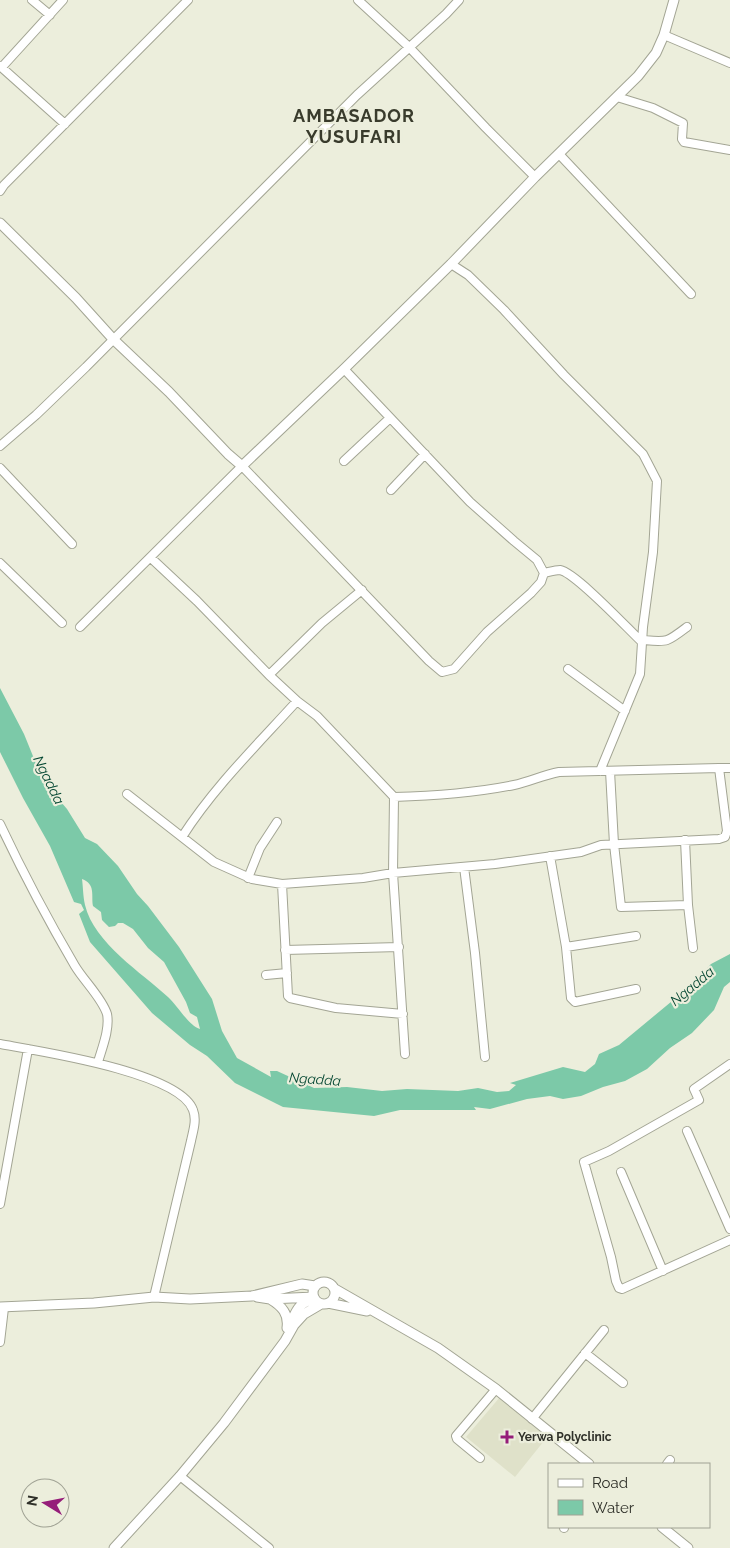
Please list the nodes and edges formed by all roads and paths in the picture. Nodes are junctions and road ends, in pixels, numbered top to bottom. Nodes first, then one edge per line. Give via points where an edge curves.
1 (32, 0) edge
2 (63, 0) edge
3 (188, 0) edge
4 (459, 0) edge
5 (674, 0) edge
6 (363, 2) edge
7 (50, 15) junction
8 (664, 34) junction
9 (409, 47) junction
10 (730, 63) edge
11 (1, 67) edge
12 (617, 97) junction
13 (65, 124) junction
14 (730, 150) edge
15 (559, 154) junction
16 (535, 177) junction
17 (0, 191) edge
18 (0, 223) edge
19 (451, 264) junction
20 (691, 294) dead end
21 (114, 339) junction
22 (344, 369) junction
23 (390, 418) junction
24 (0, 446) edge
25 (425, 454) junction
26 (344, 461) dead end
27 (242, 466) junction
28 (0, 468) edge
29 (391, 490) dead end
30 (72, 544) dead end
31 (151, 558) junction
32 (0, 563) edge
33 (544, 573) junction
34 (362, 590) junction
35 (62, 623) dead end
36 (80, 627) dead end
37 (687, 627) dead end
38 (642, 641) junction
39 (568, 669) dead end
40 (268, 675) junction
41 (297, 701) junction
42 (625, 711) junction
43 (720, 768) junction
44 (730, 768) edge
45 (600, 771) junction
46 (610, 771) junction
47 (127, 794) dead end
48 (394, 797) junction
49 (277, 822) dead end
50 (0, 824) edge
51 (182, 838) junction
52 (685, 840) junction
53 (614, 844) junction
54 (550, 856) junction
55 (464, 867) junction
56 (393, 873) junction
57 (248, 878) junction
58 (282, 884) junction
59 (688, 905) junction
60 (636, 936) dead end
61 (399, 947) junction
62 (566, 947) junction
63 (693, 948) dead end
64 (285, 950) junction
65 (287, 974) junction
66 (266, 975) dead end
67 (636, 989) dead end
68 (403, 1014) junction
69 (0, 1044) edge
70 (28, 1049) junction
71 (405, 1054) dead end
72 (485, 1057) dead end
73 (98, 1062) junction
74 (730, 1064) edge
75 (687, 1131) dead end
76 (621, 1172) dead end
77 (0, 1204) edge
78 (730, 1229) edge
79 (730, 1240) edge
80 (663, 1271) junction
81 (315, 1286) junction
82 (335, 1289) junction
83 (252, 1296) junction
84 (154, 1297) junction
85 (270, 1299) junction
86 (320, 1301) junction
87 (2, 1308) edge
88 (377, 1312) junction
89 (287, 1329) junction
90 (604, 1330) dead end
91 (285, 1341) junction
92 (0, 1342) edge
93 (585, 1353) junction
94 (623, 1383) dead end
95 (496, 1389) junction
96 (532, 1419) junction
97 (480, 1458) dead end
98 (588, 1463) edge
99 (180, 1476) junction
100 (663, 1528) edge
101 (114, 1548) edge
102 (269, 1548) edge
103 (688, 1548) edge

1 - 7 street
2 - 7 street
3 - 13 street
4 - 9 street
5 - 8 street
6 - 9 street
7 - 11 street
8 - 10 street
8 - 12 street via 656,53
9 - 16 street
9 - 21 street via 304,146
11 - 13 street
12 - 14 street via 653,108 683,123 684,142
12 - 15 street
13 - 17 street
15 - 16 street
15 - 20 street
16 - 19 street
18 - 21 street
19 - 22 street
19 - 38 street via 468,275 504,310 642,454 652,470 657,490
21 - 24 street
21 - 27 street
22 - 23 street
22 - 27 street
23 - 25 street
23 - 26 street
25 - 29 street
25 - 33 street via 470,502 537,560
27 - 31 street
27 - 34 street
28 - 30 street
31 - 36 street
31 - 40 street
32 - 35 street
33 - 34 street via 531,594 488,632 454,669 442,672
33 - 38 street via 560,570 568,574
34 - 40 street
37 - 38 street via 670,640
38 - 42 street via 640,674
39 - 42 street
40 - 41 street
41 - 48 street via 317,716
41 - 51 street via 244,757 197,814
42 - 45 street
43 - 44 street
43 - 46 street
43 - 52 street via 727,831 718,839
45 - 46 street
45 - 48 street via 558,772 516,785 447,796
46 - 53 street
47 - 51 street
48 - 56 street
49 - 57 street via 260,848
50 - 73 street via 38,902 107,1014
51 - 57 street via 214,862
52 - 53 street
52 - 59 street
53 - 54 street
53 - 59 street via 621,907
54 - 55 street
54 - 62 street
55 - 56 street
55 - 72 street
56 - 58 street
56 - 61 street
57 - 58 street
58 - 64 street
59 - 63 street
60 - 62 street
61 - 64 street
61 - 68 street
62 - 67 street via 574,1002
64 - 65 street
65 - 66 street
65 - 68 street via 290,998 336,1008
68 - 71 street
69 - 70 street
70 - 73 street
70 - 77 street
73 - 84 street via 162,1083 189,1103 195,1118
74 - 80 street via 694,1089 699,1100 584,1162 618,1287 622,1289
75 - 78 street
76 - 80 street
79 - 80 street
81 - 82 street via 326,1282
81 - 83 street via 302,1284
81 - 86 street via 313,1290
82 - 86 street via 334,1298
82 - 88 street
83 - 84 street
83 - 85 street
84 - 87 street
85 - 86 street
85 - 89 street via 285,1311
86 - 88 street
86 - 89 street via 304,1302
86 - 91 street via 294,1325
87 - 92 street
88 - 95 street via 438,1348
89 - 91 street
90 - 93 street
91 - 99 street
93 - 94 street
93 - 96 street
95 - 96 street
95 - 97 street via 456,1436
96 - 98 street
99 - 101 street
99 - 102 street
100 - 103 street

